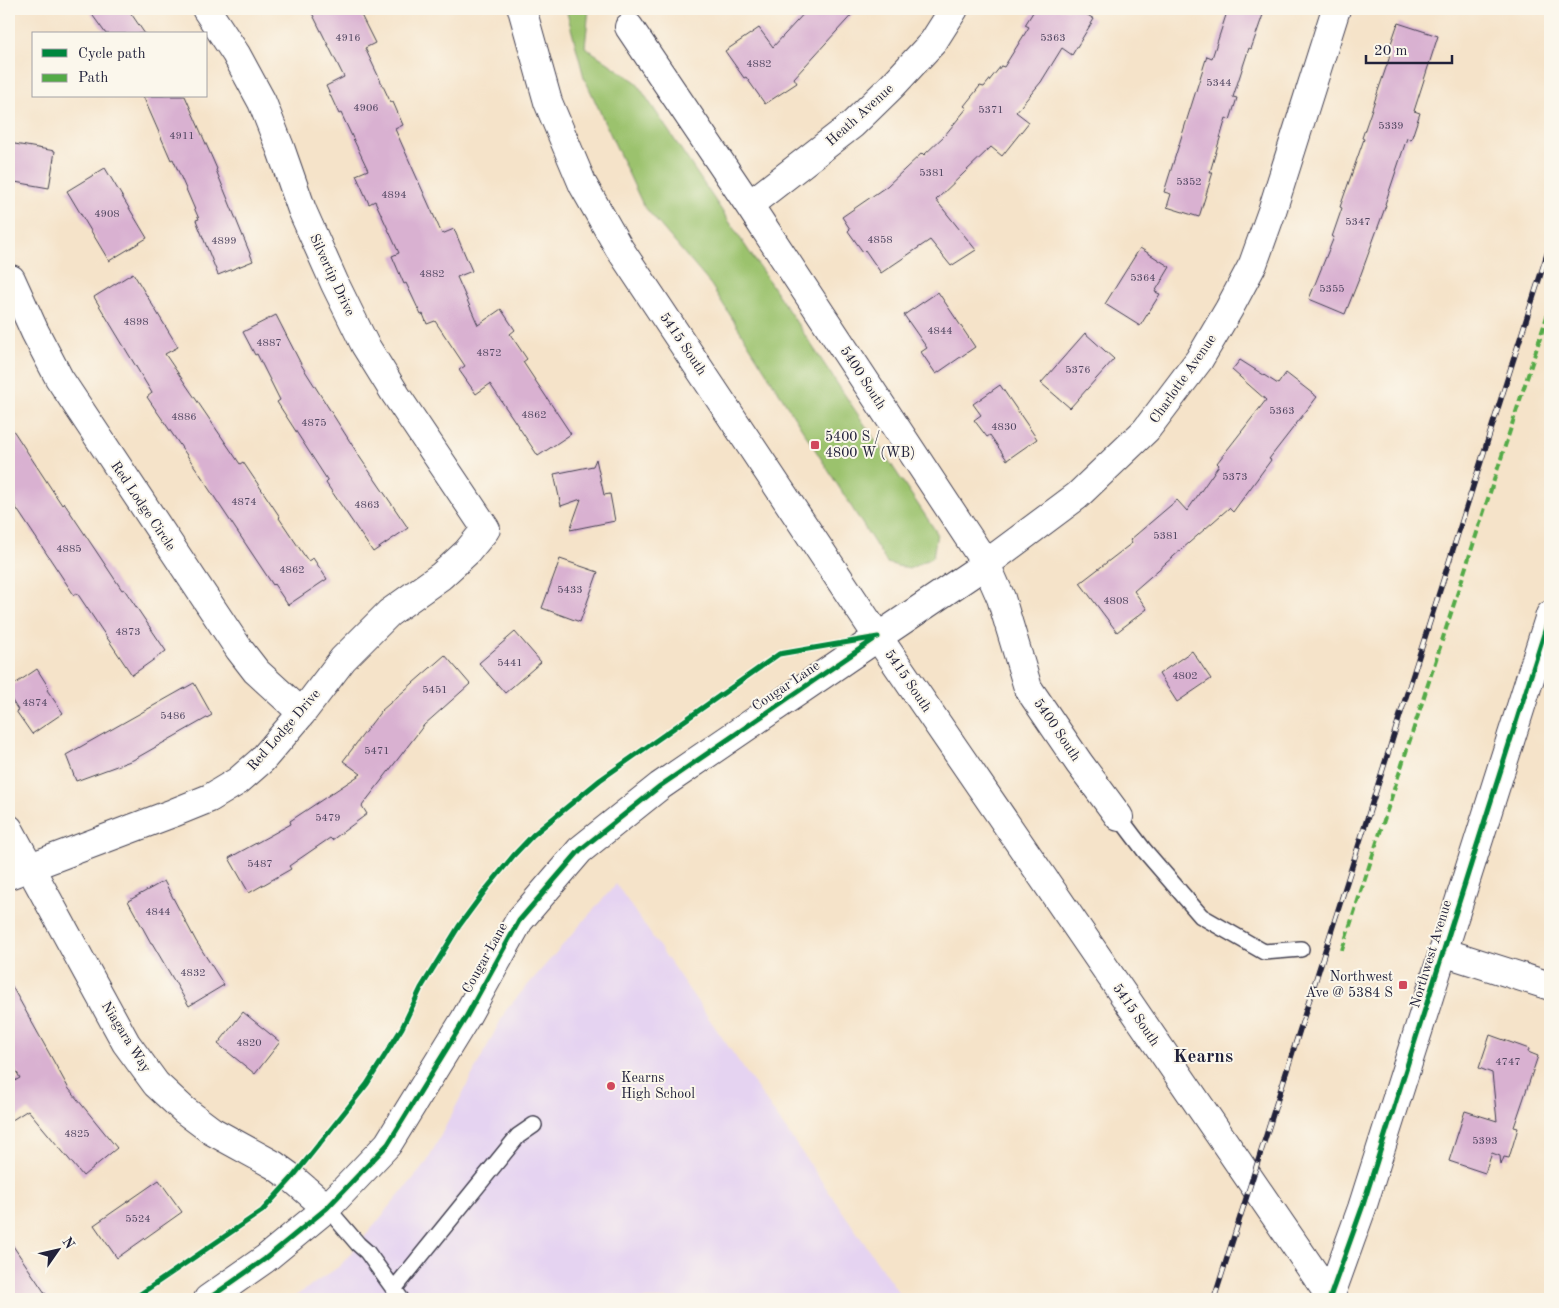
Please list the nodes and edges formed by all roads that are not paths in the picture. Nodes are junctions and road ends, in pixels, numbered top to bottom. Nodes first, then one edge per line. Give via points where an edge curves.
1 (206, 9) edge
2 (522, 9) edge
3 (954, 9) edge
4 (1336, 9) edge
5 (629, 27) dead end
6 (749, 205) junction
7 (11, 279) dead end
8 (486, 528) joint
9 (986, 564) junction
10 (1548, 632) edge
11 (878, 637) junction
12 (302, 713) junction
13 (1119, 817) joint
14 (9, 829) edge
15 (19, 871) edge
16 (1301, 949) dead end
17 (1443, 952) junction
18 (1550, 986) edge
19 (534, 1125) dead end
20 (327, 1208) junction
21 (398, 1294) edge
22 (1330, 1298) edge
23 (208, 1299) edge

1 - 8 street, Silvertip Drive via 262,102 306,218 365,345
2 - 11 street, 5415 South via 548,102 583,185 619,248
3 - 6 street, Heath Avenue via 933,42 852,125
4 - 9 street, Charlotte Avenue via 1252,264 1199,360 1146,430 1077,496
5 - 6 street, 5400 South
6 - 9 street, 5400 South
7 - 12 street, Red Lodge Circle via 59,378 239,649 256,671
8 - 12 street, Red Lodge Drive via 468,552 441,576 389,613 350,653
9 - 11 street, Charlotte Avenue
9 - 13 street, 5400 South via 1001,598 1028,688
10 - 17 street, Northwest Avenue
11 - 20 street, Cougar Lane via 660,786 580,850 519,921 465,1019 388,1144
11 - 22 street, 5415 South
12 - 15 street, Red Lodge Drive via 262,760 238,781 210,798
13 - 16 lane via 1201,916 1264,952
14 - 15 street, Niagara Way
15 - 20 street, Niagara Way via 126,1043 156,1084 212,1131 274,1165
17 - 18 street
17 - 22 street, Northwest Avenue
19 - 21 lane via 518,1136
20 - 21 lane via 367,1252
20 - 23 street, Cougar Lane via 265,1259

